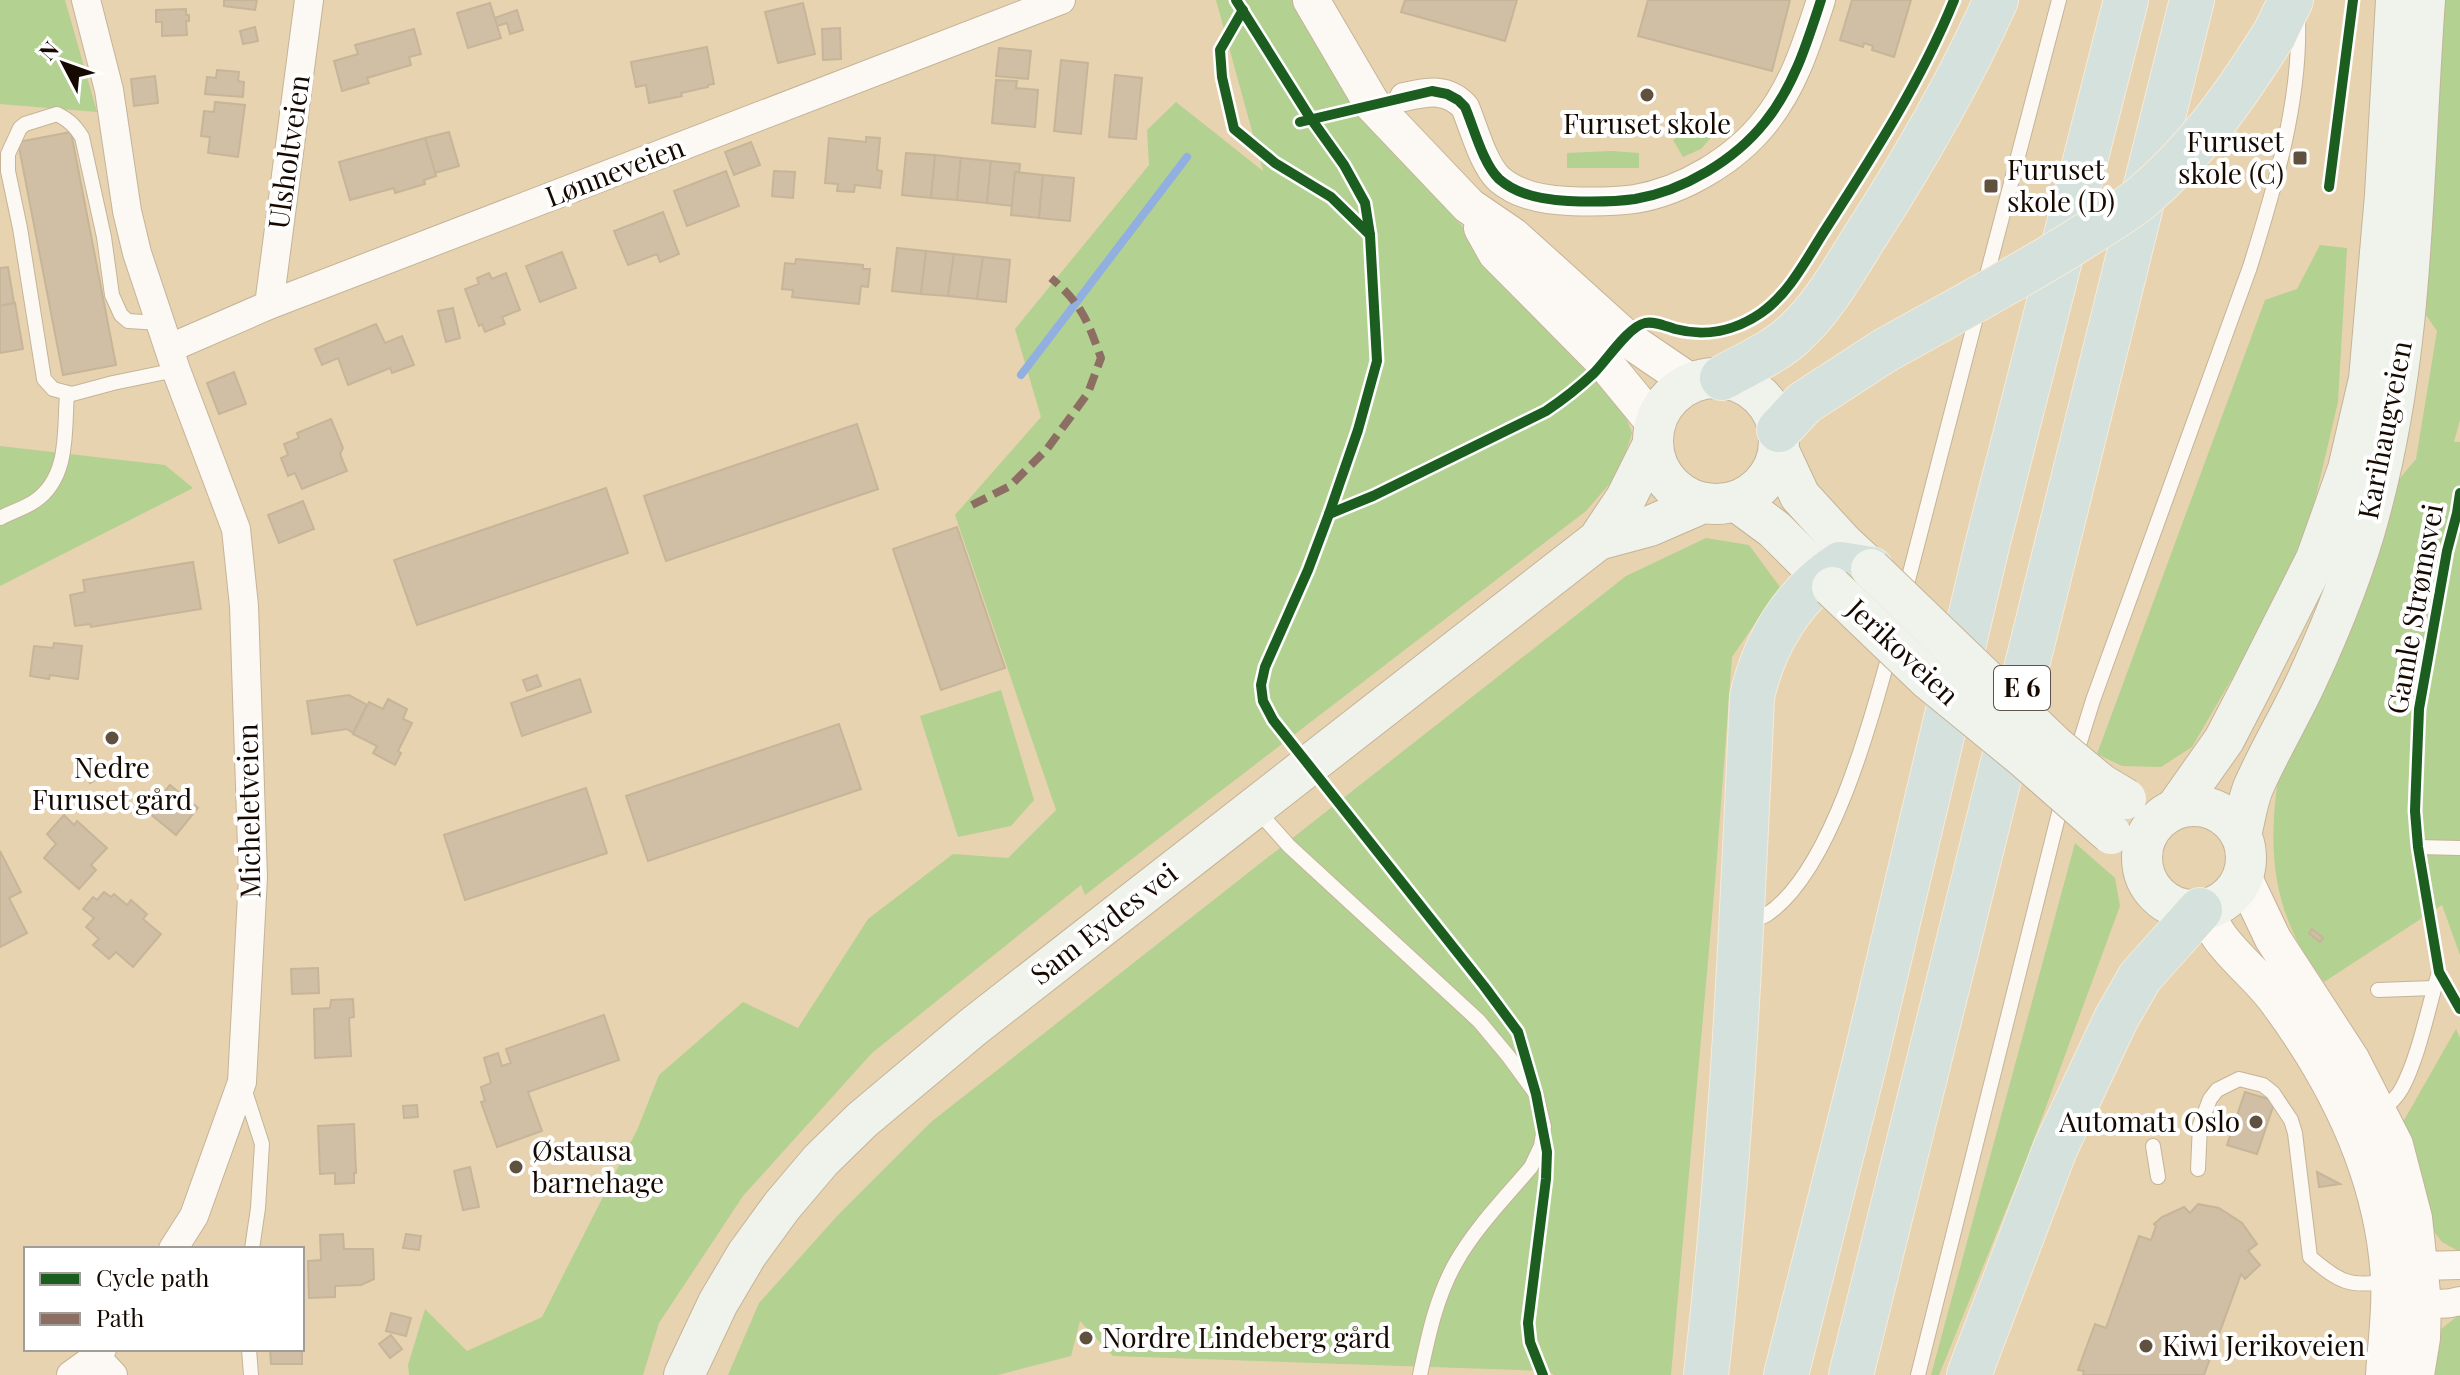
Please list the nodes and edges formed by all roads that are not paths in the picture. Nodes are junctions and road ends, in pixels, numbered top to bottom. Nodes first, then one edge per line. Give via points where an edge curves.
1 (86, 0) edge
2 (309, 0) edge
3 (1061, 0) edge
4 (1311, 0) edge
5 (1821, 0) edge
6 (1996, 0) edge
7 (2059, 0) edge
8 (2126, 0) edge
9 (2192, 0) edge
10 (2396, 0) edge
11 (2425, 0) edge
12 (2288, 11) edge
13 (1404, 97) dead end
14 (1469, 206) junction
15 (269, 305) junction
16 (169, 347) junction
17 (1707, 380) junction
18 (67, 394) junction
19 (1654, 434) junction
20 (1779, 441) junction
21 (1720, 502) junction
22 (0, 518) edge
23 (1598, 540) junction
24 (1842, 568) junction
25 (1253, 807) junction
26 (2170, 811) junction
27 (2118, 816) junction
28 (2241, 835) junction
29 (2418, 847) dead end
30 (2460, 848) edge
31 (2142, 867) junction
32 (2243, 876) junction
33 (2202, 910) junction
34 (1742, 926) junction
35 (2439, 972) dead end
36 (2434, 988) junction
37 (2378, 990) dead end
38 (242, 1082) junction
39 (2379, 1111) junction
40 (2153, 1146) dead end
41 (2198, 1169) dead end
42 (2158, 1177) dead end
43 (174, 1247) edge
44 (252, 1247) edge
45 (2460, 1265) edge
46 (2404, 1273) junction
47 (2460, 1301) edge
48 (2423, 1302) junction
49 (249, 1351) edge
50 (104, 1360) edge
51 (71, 1375) edge
52 (251, 1375) edge
53 (684, 1375) edge
54 (1420, 1375) edge
55 (1706, 1375) edge
56 (1786, 1375) edge
57 (1851, 1375) edge
58 (1918, 1375) edge
59 (1969, 1375) edge
60 (2384, 1375) edge
61 (2416, 1375) edge

1 - 16 street, Micheletveien via 109,90 137,253
2 - 15 street, Ulsholtveien
3 - 15 street, Lønneveien
4 - 14 street, Jerikoveien via 1372,104
5 - 13 street via 1785,93 1750,139 1674,188 1638,198 1601,203 1522,193 1488,165 1458,100 1432,91
6 - 17 highway via 1935,123 1809,319 1775,349
7 - 34 lane via 1882,680 1857,758 1810,867 1765,915
8 - 56 highway, E 6
9 - 57 highway, E 6
10 - 26 main road, Karihaugveien via 2369,379 2348,469 2316,559 2224,740
11 - 28 main road, Karihaugveien via 2410,280 2380,468 2352,570 2307,680 2252,791
12 - 20 highway, bridge via 2205,135 2139,200 1827,386 1804,403
12 - 58 lane via 2297,62 2270,204 2093,700 2056,820
14 - 17 street, Jerikoveien via 1513,236 1626,338
14 - 19 street, Jerikoveien via 1496,253 1604,362
15 - 16 street, Lønneveien
16 - 18 lane via 113,383
16 - 18 lane via 121,315 112,295 104,237 76,127 57,114 25,124 8,154 8,171 44,379
16 - 38 street, Micheletveien via 236,529 242,582 253,877
17 - 19 main road via 1669,399
17 - 20 main road, Jerikoveien via 1736,381 1762,397 1771,409
18 - 22 lane via 60,471 35,501
19 - 21 main road, Jerikoveien via 1656,460 1668,482 1687,497
19 - 23 main road, Sam Eydes vei via 1626,498
20 - 21 main road via 1764,482 1752,493
20 - 24 main road, Jerikoveien via 1800,496
21 - 23 main road, Sam Eydes vei
21 - 24 main road, Jerikoveien
23 - 25 main road, Sam Eydes vei
24 - 27 main road, Jerikoveien, bridge via 2101,784
24 - 34 highway via 1779,626 1755,684
25 - 53 main road, Sam Eydes vei via 961,1036 821,1160 747,1254
25 - 54 lane via 1479,1021 1536,1094 1544,1127 1537,1156 1455,1264 1430,1328
26 - 27 main road, Jerikoveien
26 - 28 main road, Jerikoveien via 2207,807 2221,813
26 - 31 main road via 2155,822 2143,843
27 - 31 main road, Jerikoveien
28 - 32 main road via 2246,849
29 - 30 lane
31 - 33 main road, Jerikoveien via 2162,900
32 - 33 main road via 2228,898
32 - 39 street via 2273,939
33 - 46 street via 2299,1031 2352,1127
33 - 59 highway via 2140,977 2116,1019 2055,1149
34 - 55 highway
35 - 36 lane
36 - 37 lane
36 - 39 lane via 2402,1088
38 - 43 street, Micheletveien via 194,1216
38 - 44 lane via 262,1144
39 - 46 street via 2395,1145 2414,1218
40 - 42 lane
41 - 46 lane via 2200,1125 2210,1099 2239,1079 2263,1085 2295,1133 2310,1257 2354,1285
45 - 46 street
46 - 48 street
46 - 60 street
47 - 48 street
48 - 61 street
49 - 52 lane
50 - 51 street

